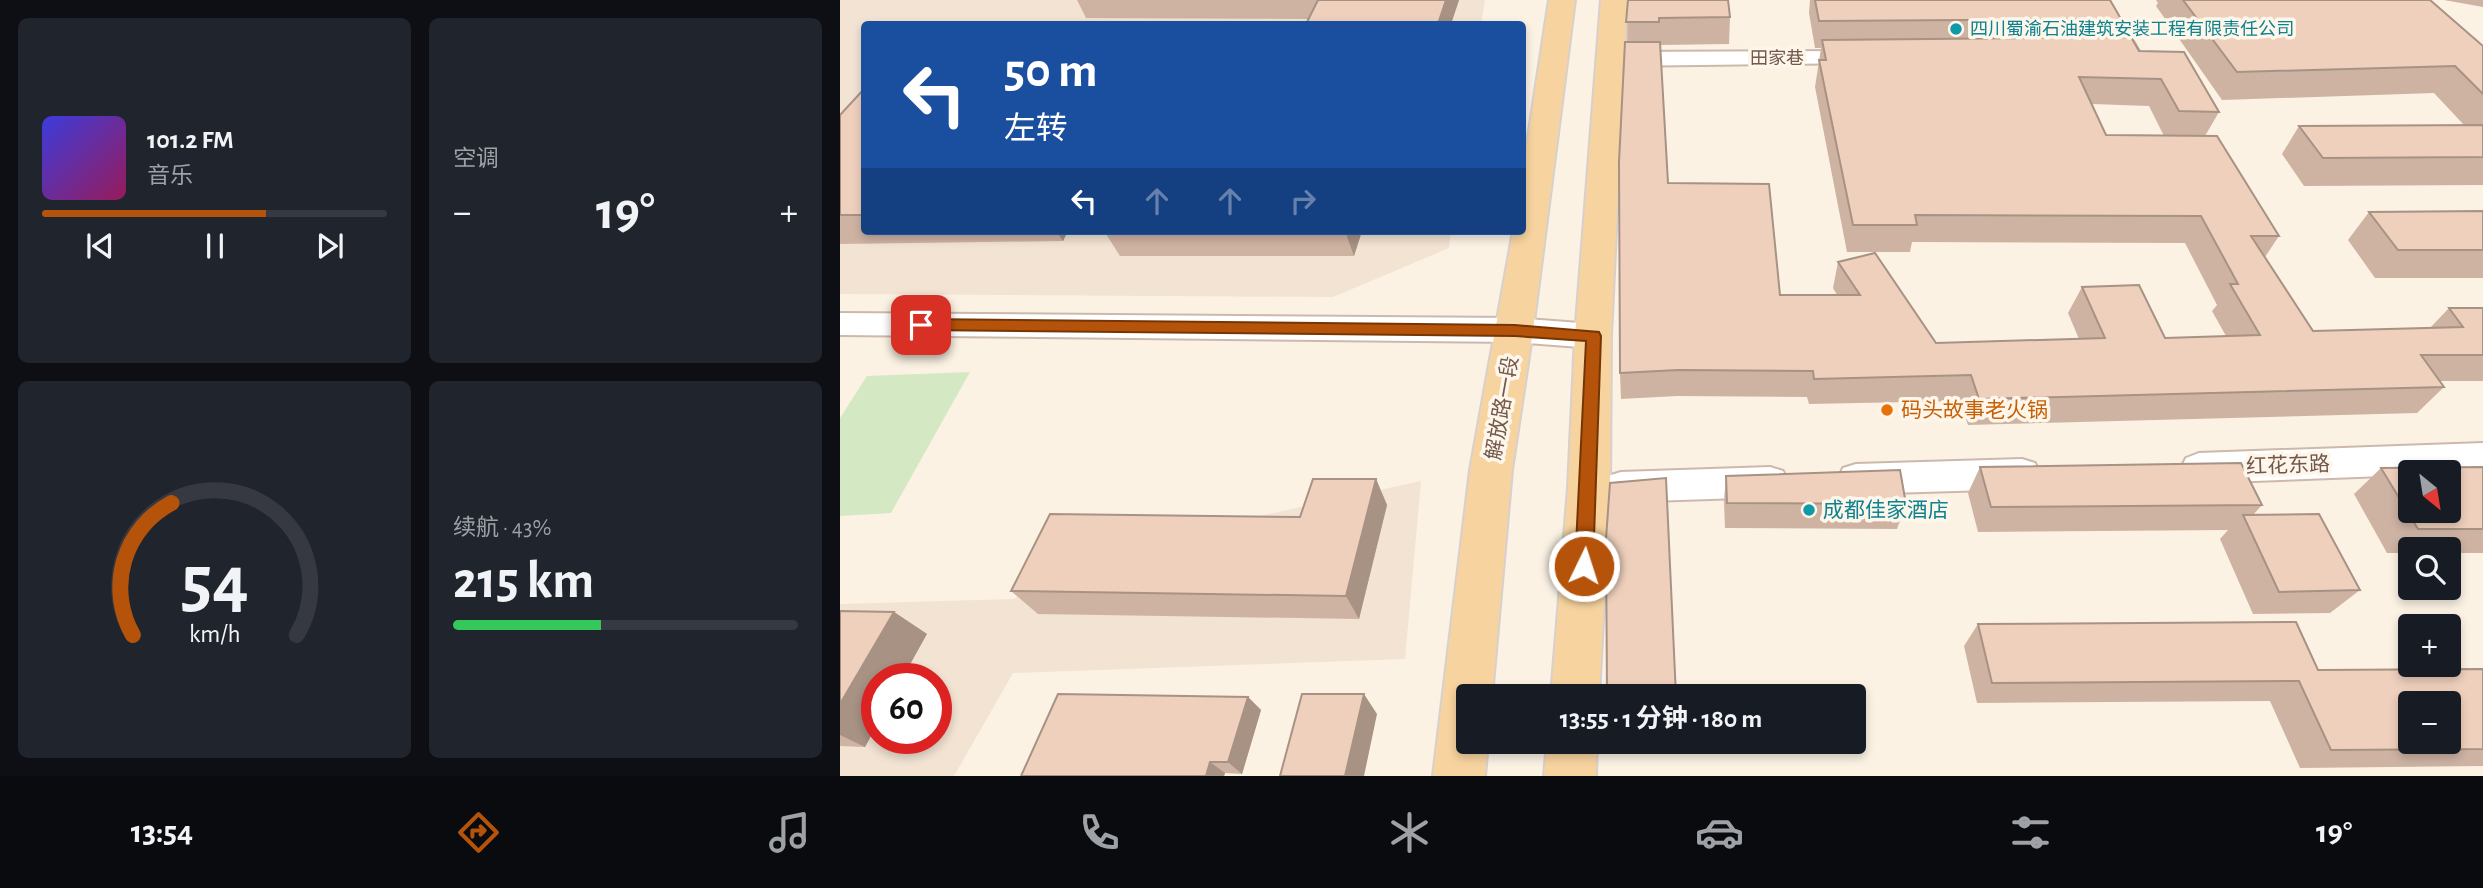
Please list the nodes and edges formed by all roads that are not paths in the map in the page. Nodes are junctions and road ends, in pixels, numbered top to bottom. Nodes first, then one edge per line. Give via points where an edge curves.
1 (1562, 0) edge
2 (1614, 0) edge
3 (2096, 0) edge
4 (2089, 57) edge
5 (1884, 58) edge
6 (1611, 59) junction
7 (840, 324) edge
8 (1515, 330) junction
9 (1593, 336) junction
10 (2483, 458) edge
11 (2162, 469) edge
12 (2050, 473) edge
13 (1589, 488) junction
14 (1576, 684) edge
15 (1571, 754) edge
16 (1459, 776) edge
17 (1570, 776) edge

1 - 8 main road, 解放路一段
2 - 6 main road
3 - 4 street via 2130,56
5 - 6 street, 田家巷
6 - 9 main road
7 - 8 street
8 - 9 street
8 - 16 main road, 解放路一段 via 1491,470
9 - 13 main road
10 - 11 street, 红花东路
12 - 13 street
13 - 14 main road
15 - 17 main road

